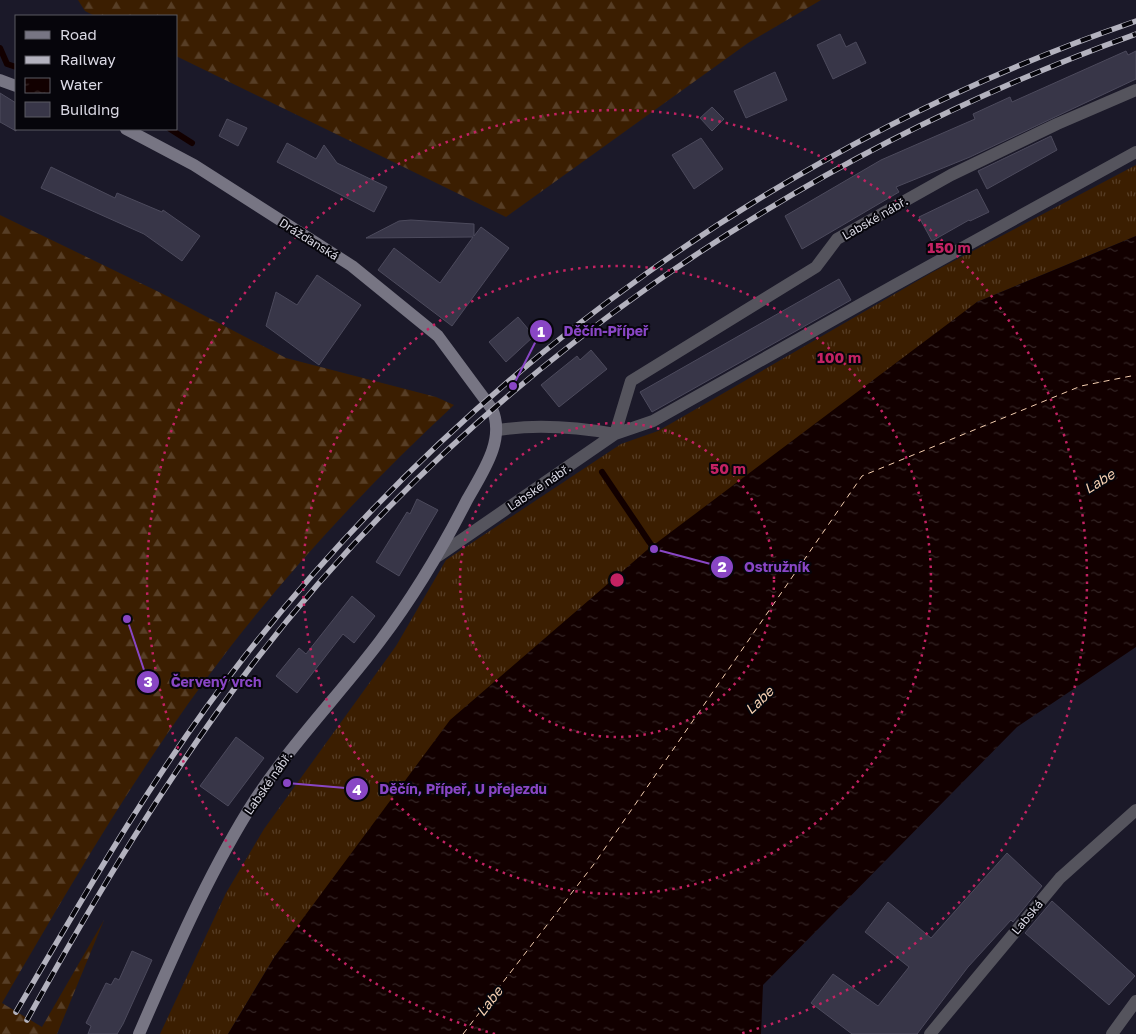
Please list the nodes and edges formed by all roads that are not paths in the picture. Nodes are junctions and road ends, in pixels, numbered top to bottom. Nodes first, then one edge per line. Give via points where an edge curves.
1 (0, 80) edge
2 (15, 86) edge
3 (1136, 90) edge
4 (128, 130) edge
5 (1136, 152) edge
6 (498, 430) junction
7 (615, 434) junction
8 (438, 556) junction
9 (1136, 810) edge
10 (1136, 1001) edge
11 (139, 1034) edge
12 (930, 1034) edge
13 (1112, 1034) edge

1 - 2 street
3 - 7 street, Labské nábř. via 950,175 837,239 816,267 631,381
4 - 6 street, Drážďanská via 194,165 352,266 438,336 492,409
5 - 7 street, Labské nábř. via 653,421
6 - 7 street, Labské nábř. via 582,428
6 - 8 street, Labské nábř. via 485,467
7 - 8 street, Labské nábř.
8 - 11 street, Labské nábř. via 381,640 292,750 250,808 204,890
9 - 12 street, Labská via 1060,878
10 - 13 street

